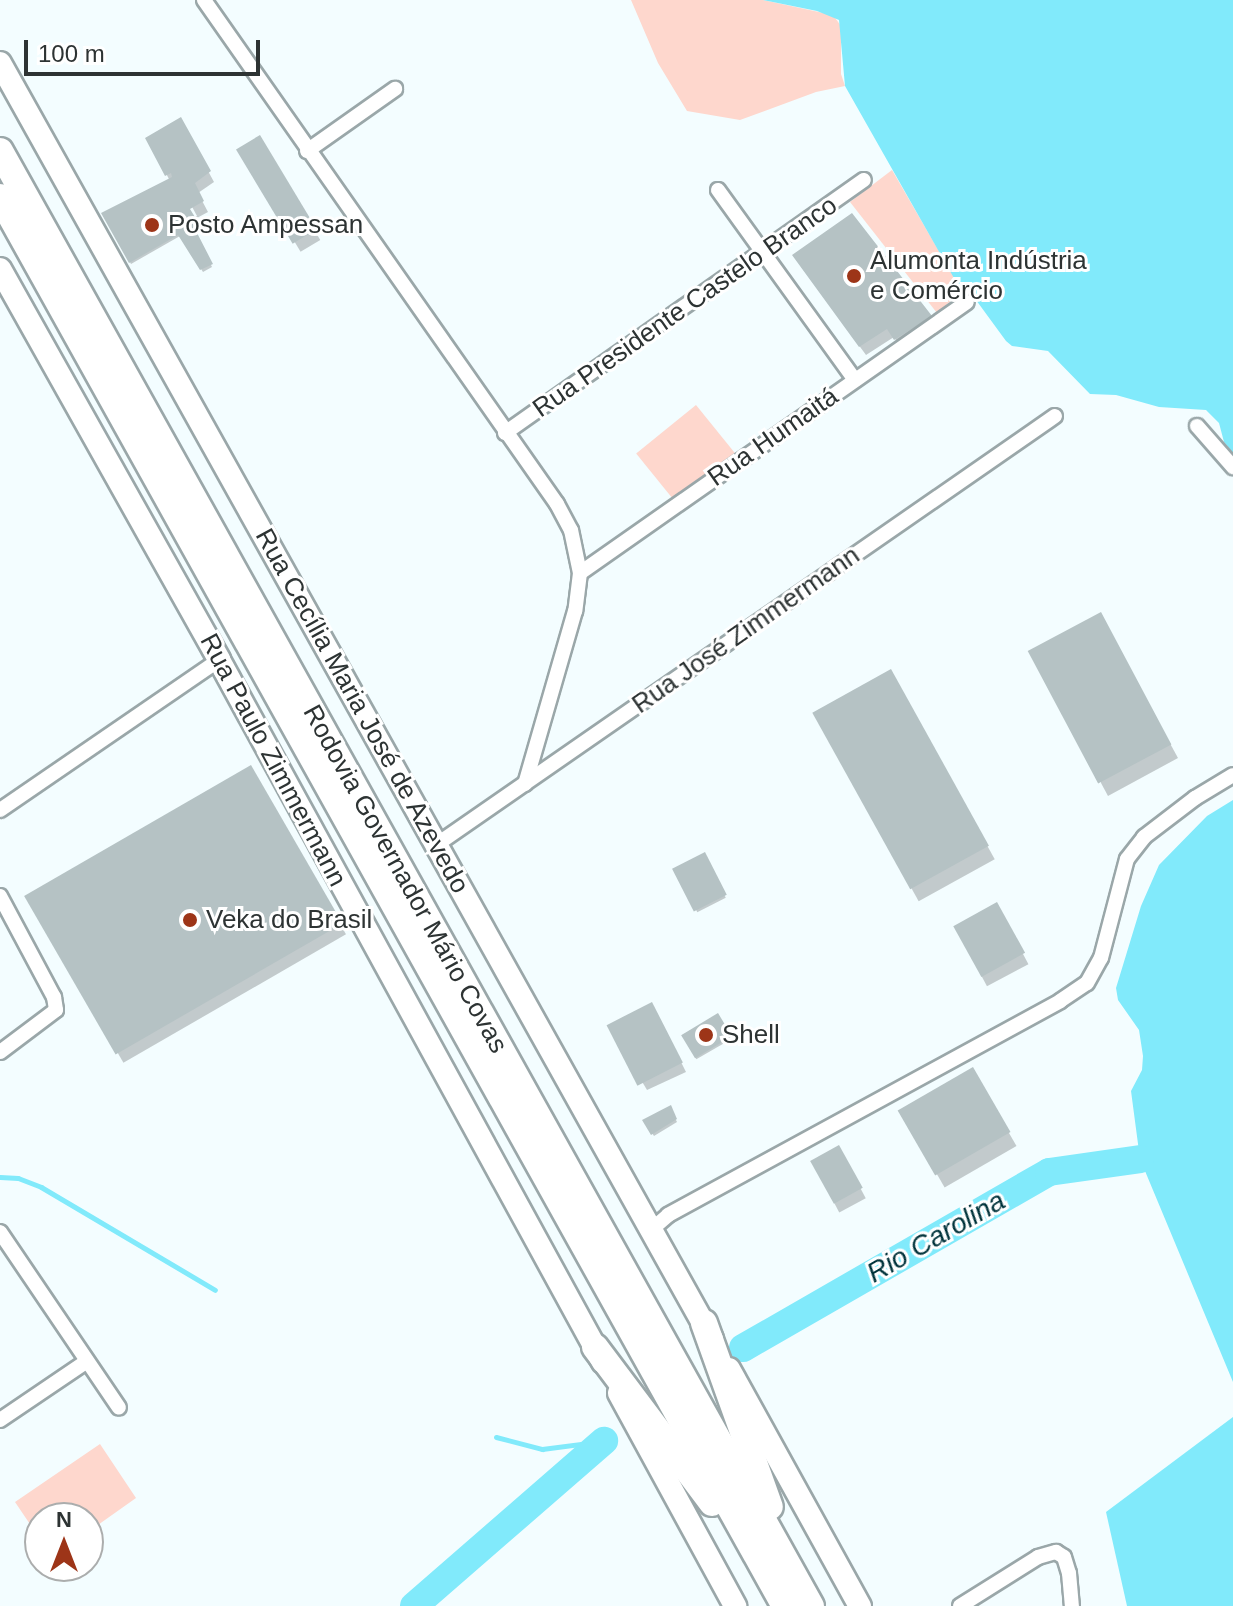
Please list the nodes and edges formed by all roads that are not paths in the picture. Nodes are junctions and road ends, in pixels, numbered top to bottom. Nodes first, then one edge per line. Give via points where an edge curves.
1 (204, 0) edge
2 (0, 63) edge
3 (395, 89) dead end
4 (0, 151) edge
5 (307, 151) junction
6 (864, 180) dead end
7 (718, 190) dead end
8 (0, 197) edge
9 (763, 252) junction
10 (0, 269) edge
11 (967, 302) dead end
12 (855, 380) junction
13 (1055, 416) dead end
14 (1197, 426) dead end
15 (505, 433) junction
16 (1233, 467) edge
17 (580, 573) junction
18 (219, 660) junction
19 (1233, 775) edge
20 (525, 784) junction
21 (0, 810) edge
22 (436, 845) junction
23 (0, 896) edge
24 (0, 1052) edge
25 (651, 1230) junction
26 (2, 1240) edge
27 (704, 1323) junction
28 (595, 1347) junction
29 (87, 1361) junction
30 (119, 1408) dead end
31 (0, 1420) edge
32 (784, 1580) junction
33 (735, 1606) edge
34 (785, 1606) edge
35 (811, 1606) edge
36 (860, 1606) edge
37 (960, 1606) edge
38 (1072, 1606) edge

1 - 5 street
2 - 22 main road, Rua Cecília Maria José de Azevedo
3 - 5 street
4 - 32 highway, Rodovia Governador Mário Covas
5 - 15 street
6 - 9 street, Rua Presidente Castelo Branco
7 - 9 street
8 - 32 highway, Rodovia Governador Mário Covas
9 - 12 street
9 - 15 street, Rua Presidente Castelo Branco
10 - 18 main road, Rua Paulo Zimmermann
11 - 12 street, Rua Humaitá
12 - 17 street, Rua Humaitá
13 - 20 street, Rua José Zimmermann
14 - 16 street
15 - 17 street via 563,515 576,544
17 - 20 street via 568,642
18 - 21 street
18 - 28 main road, Rua Paulo Zimmermann
19 - 25 street via 1144,837 1127,859 1101,958 1087,983 668,1215
20 - 22 street, Rua José Zimmermann
22 - 25 main road, Rua Cecília Maria José de Azevedo
23 - 24 street via 56,1010
25 - 27 main road, Rua Cecília Maria José de Azevedo
26 - 29 street
27 - 32 highway
27 - 36 main road, Rua Cecília Maria José de Azevedo
28 - 32 highway
28 - 33 main road, Rua Paulo Zimmermann
29 - 30 street
29 - 31 street
32 - 34 highway, Rodovia Governador Mário Covas
32 - 35 highway, Rodovia Governador Mário Covas
37 - 38 street via 1038,1557 1056,1552 1064,1557 1069,1573

